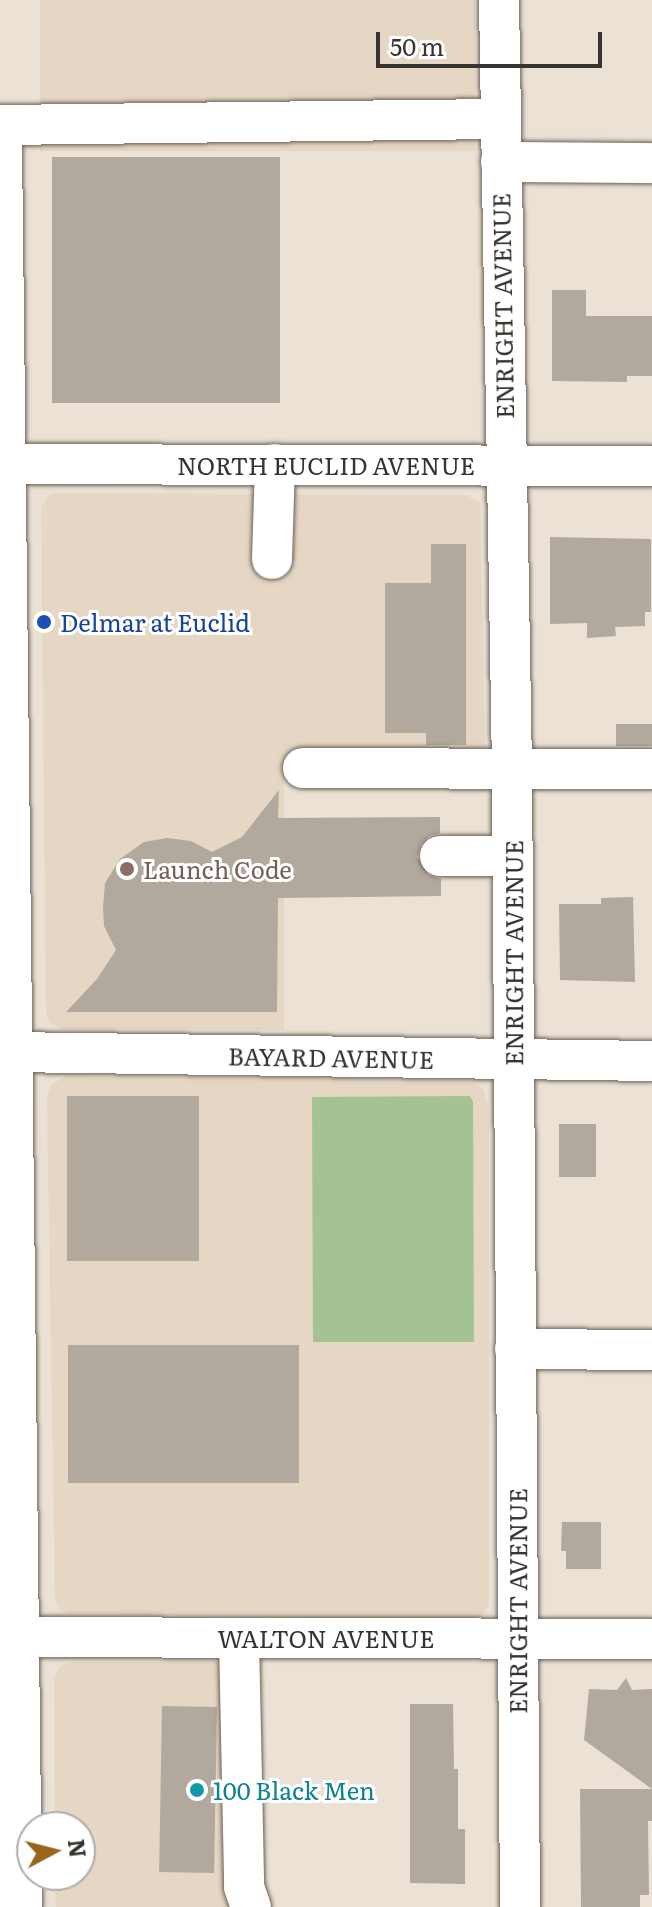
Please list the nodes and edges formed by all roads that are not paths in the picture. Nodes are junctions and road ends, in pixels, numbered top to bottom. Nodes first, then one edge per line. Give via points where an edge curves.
1 (499, 0) edge
2 (500, 119) junction
3 (0, 125) edge
4 (0, 143) edge
5 (501, 162) junction
6 (652, 163) edge
7 (2, 464) edge
8 (275, 464) junction
9 (504, 465) junction
10 (652, 466) edge
11 (272, 559) dead end
12 (303, 768) dead end
13 (512, 768) junction
14 (652, 769) edge
15 (440, 856) dead end
16 (512, 856) junction
17 (9, 1052) junction
18 (514, 1059) junction
19 (652, 1061) edge
20 (515, 1349) junction
21 (652, 1350) edge
22 (9, 1637) edge
23 (517, 1637) junction
24 (239, 1639) junction
25 (652, 1639) edge
26 (13, 1892) edge
27 (251, 1907) edge
28 (520, 1907) edge

1 - 2 street, ENRIGHT AVENUE
2 - 3 street
2 - 5 street, ENRIGHT AVENUE
4 - 7 main road
5 - 6 street
5 - 9 street, ENRIGHT AVENUE
7 - 8 street, NORTH EUCLID AVENUE
7 - 17 main road
8 - 9 street, NORTH EUCLID AVENUE
8 - 11 street
9 - 10 street, NORTH EUCLID AVENUE
9 - 13 street, ENRIGHT AVENUE
12 - 13 street
13 - 14 street
13 - 16 street, ENRIGHT AVENUE
15 - 16 street
16 - 18 street, ENRIGHT AVENUE
17 - 18 street, BAYARD AVENUE
17 - 22 main road
18 - 19 street, BAYARD AVENUE
18 - 20 street, ENRIGHT AVENUE
20 - 21 street
20 - 23 street, ENRIGHT AVENUE
22 - 24 street, WALTON AVENUE
22 - 26 main road
23 - 24 street, WALTON AVENUE
23 - 25 street, WALTON AVENUE
23 - 28 street, ENRIGHT AVENUE
24 - 27 street via 244,1887

